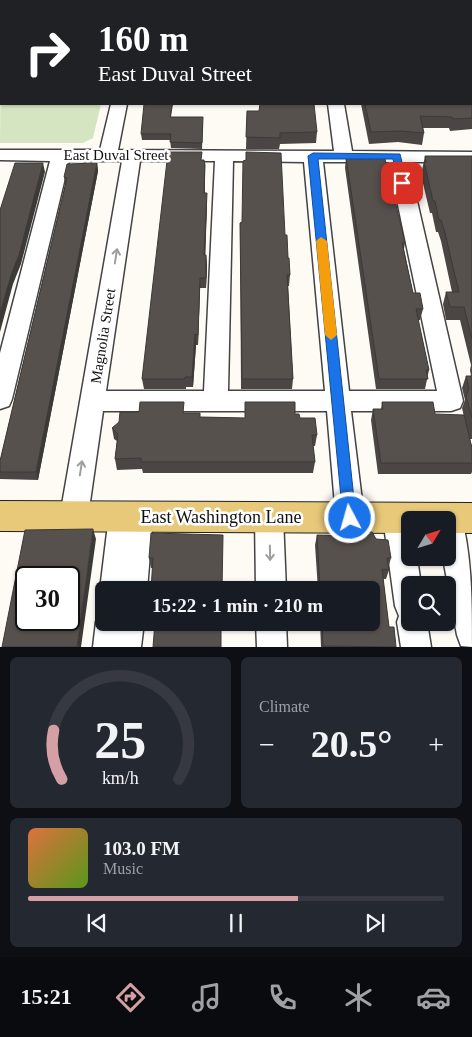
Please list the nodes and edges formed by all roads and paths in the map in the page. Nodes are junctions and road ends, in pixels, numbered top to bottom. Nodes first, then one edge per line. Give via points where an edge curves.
1 (119, 105) edge
2 (336, 105) edge
3 (0, 155) edge
4 (61, 155) junction
5 (108, 155) junction
6 (132, 155) junction
7 (224, 156) junction
8 (313, 156) junction
9 (344, 156) junction
10 (397, 156) junction
11 (472, 157) edge
12 (0, 399) edge
13 (92, 401) junction
14 (216, 401) junction
15 (338, 402) junction
16 (0, 516) edge
17 (74, 516) junction
18 (131, 516) junction
19 (269, 517) junction
20 (350, 518) junction
21 (397, 518) junction
22 (461, 518) edge
23 (406, 576) edge
24 (116, 581) edge
25 (132, 581) edge
26 (271, 581) edge
27 (110, 631) edge
28 (127, 631) edge
29 (271, 631) edge
30 (413, 631) edge
31 (472, 634) edge
32 (108, 647) edge
33 (126, 647) edge
34 (272, 647) edge
35 (416, 647) edge

1 - 5 street
2 - 9 street
3 - 4 street, East Duval Street
4 - 5 street, East Duval Street
4 - 12 street
5 - 6 street, East Duval Street
6 - 7 street, East Duval Street
13 -> 6 street, Magnolia Street
7 - 8 street, East Duval Street
7 - 14 street
8 - 9 street, East Duval Street
8 - 15 street
9 - 10 street, East Duval Street
10 - 11 street, East Duval Street
10 - 15 street via 451,401
13 - 14 street
17 -> 13 street, Magnolia Street
14 - 15 street
15 - 20 street
16 - 17 main road, East Washington Lane
17 - 18 main road, East Washington Lane
18 - 19 main road, East Washington Lane
18 - 24 street
18 - 25 street
19 - 20 main road, East Washington Lane
19 -> 26 street
20 - 21 main road, East Washington Lane
21 - 22 main road, East Washington Lane
21 - 23 street
22 - 31 street
27 - 32 street
28 - 33 street
29 - 34 street
30 - 35 street

